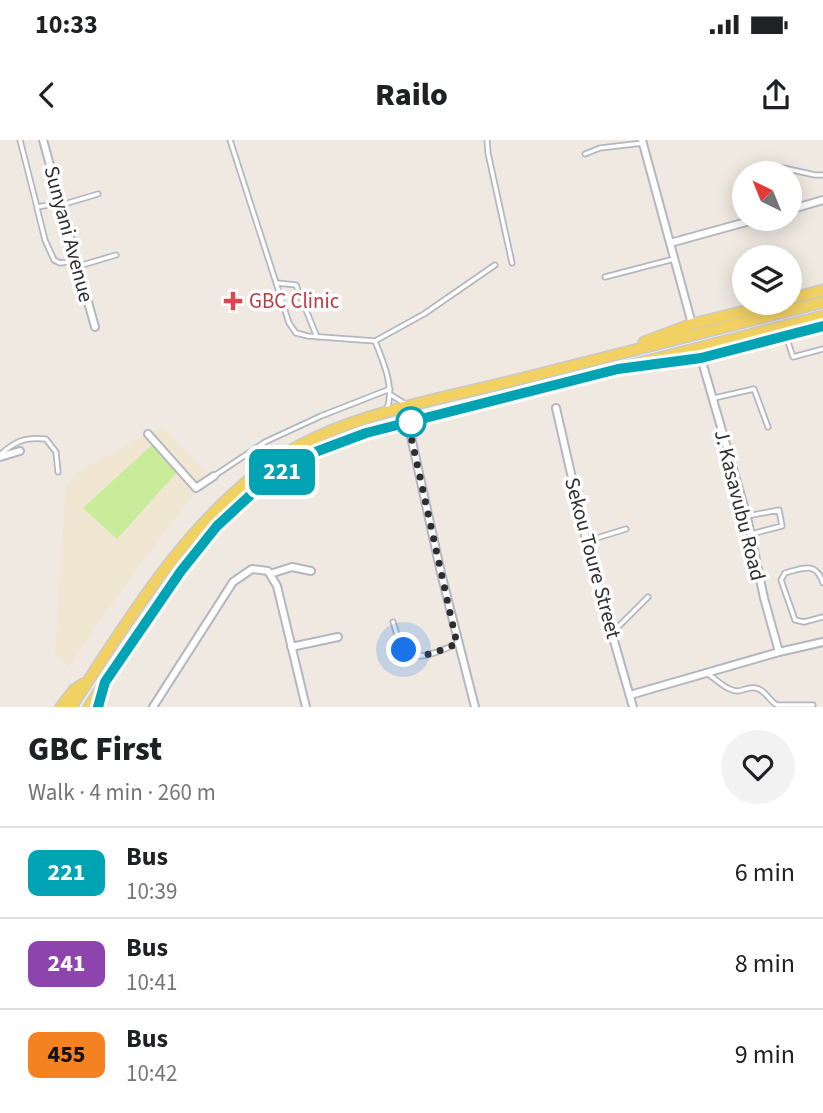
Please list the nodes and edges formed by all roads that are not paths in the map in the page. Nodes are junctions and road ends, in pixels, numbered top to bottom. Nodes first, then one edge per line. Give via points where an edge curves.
1 (20, 140) edge
2 (43, 140) edge
3 (230, 140) edge
4 (487, 140) edge
5 (642, 142) edge
6 (584, 154) dead end
7 (802, 172) edge
8 (823, 175) edge
9 (98, 194) dead end
10 (823, 200) edge
11 (61, 204) junction
12 (802, 206) edge
13 (37, 207) junction
14 (732, 226) edge
15 (670, 243) junction
16 (116, 255) dead end
17 (674, 259) junction
18 (512, 263) dead end
19 (77, 264) junction
20 (495, 265) dead end
21 (605, 277) dead end
22 (276, 283) junction
23 (823, 290) edge
24 (802, 296) edge
25 (823, 302) edge
26 (732, 314) edge
27 (823, 316) edge
28 (692, 324) junction
29 (823, 326) edge
30 (95, 327) dead end
31 (786, 335) junction
32 (317, 337) junction
33 (375, 341) junction
34 (823, 349) edge
35 (617, 355) junction
36 (701, 358) junction
37 (618, 369) junction
38 (390, 389) junction
39 (467, 393) junction
40 (391, 395) junction
41 (712, 398) junction
42 (471, 406) junction
43 (411, 407) junction
44 (556, 408) dead end
45 (386, 413) junction
46 (408, 423) junction
47 (768, 427) dead end
48 (148, 434) dead end
49 (20, 451) dead end
50 (0, 456) edge
51 (58, 472) dead end
52 (214, 476) joint
53 (747, 517) junction
54 (626, 529) dead end
55 (751, 534) junction
56 (587, 541) junction
57 (311, 571) dead end
58 (270, 574) junction
59 (823, 583) edge
60 (648, 597) dead end
61 (823, 617) edge
62 (393, 622) dead end
63 (612, 633) junction
64 (338, 637) dead end
65 (823, 642) edge
66 (457, 644) junction
67 (291, 647) junction
68 (779, 652) junction
69 (707, 673) junction
70 (90, 679) junction
71 (105, 682) junction
72 (630, 695) junction
73 (813, 705) edge
74 (61, 707) edge
75 (71, 707) edge
76 (89, 707) edge
77 (98, 707) edge
78 (153, 707) edge
79 (306, 707) edge
80 (475, 707) edge
81 (633, 707) edge

1 - 13 lane
2 - 11 street, Sunyani Avenue
3 - 22 lane
4 - 18 lane
5 - 6 lane
5 - 15 street
7 - 8 lane
9 - 11 lane
10 - 12 street
11 - 13 lane
11 - 19 street, Sunyani Avenue
13 - 19 lane via 54,260
14 - 15 street
15 - 17 street
16 - 19 lane
17 - 21 lane
17 - 28 street
19 - 30 street, Sunyani Avenue
20 - 33 lane
22 - 32 lane via 296,333
22 - 32 lane via 296,285
23 - 24 main road
25 - 35 main road
26 - 28 main road
27 - 37 main road
28 - 35 main road
29 - 31 main road
31 - 34 lane via 793,357
31 - 36 main road
32 - 33 lane
33 - 38 lane
35 - 39 main road
36 - 37 main road
36 - 41 street, J. Kasavubu Road
37 - 42 main road
38 - 40 lane
38 - 52 lane via 265,442
39 - 42 main road
39 - 43 main road
40 - 43 lane
40 - 45 lane
41 - 47 lane via 754,389
41 - 53 street, J. Kasavubu Road
42 - 46 main road
43 - 45 main road
44 - 56 street, Sekou Toure Street
45 - 70 main road via 313,438 268,464 231,494 175,555
46 - 66 street
46 - 71 main road via 318,451 233,510 203,541
48 - 52 street via 196,488
49 - 50 street
50 - 51 lane via 23,438 46,439 56,452
53 - 55 street, J. Kasavubu Road
53 - 55 lane via 780,511 782,526
54 - 56 lane
55 - 68 street, J. Kasavubu Road
56 - 63 street, Sekou Toure Street
57 - 58 street via 292,567
58 - 67 street
58 - 78 street via 252,569 233,582
59 - 61 lane via 813,568 785,573 781,580 795,620
60 - 63 lane
62 - 66 lane via 404,650 411,655 419,657
63 - 72 street, Sekou Toure Street
64 - 67 street
65 - 68 street
66 - 80 street
67 - 79 street
68 - 69 street
69 - 72 street
69 - 73 lane via 736,691 762,690 773,704
70 - 74 main road
70 - 75 main road
71 - 76 main road
71 - 77 main road
72 - 81 street, Sekou Toure Street

